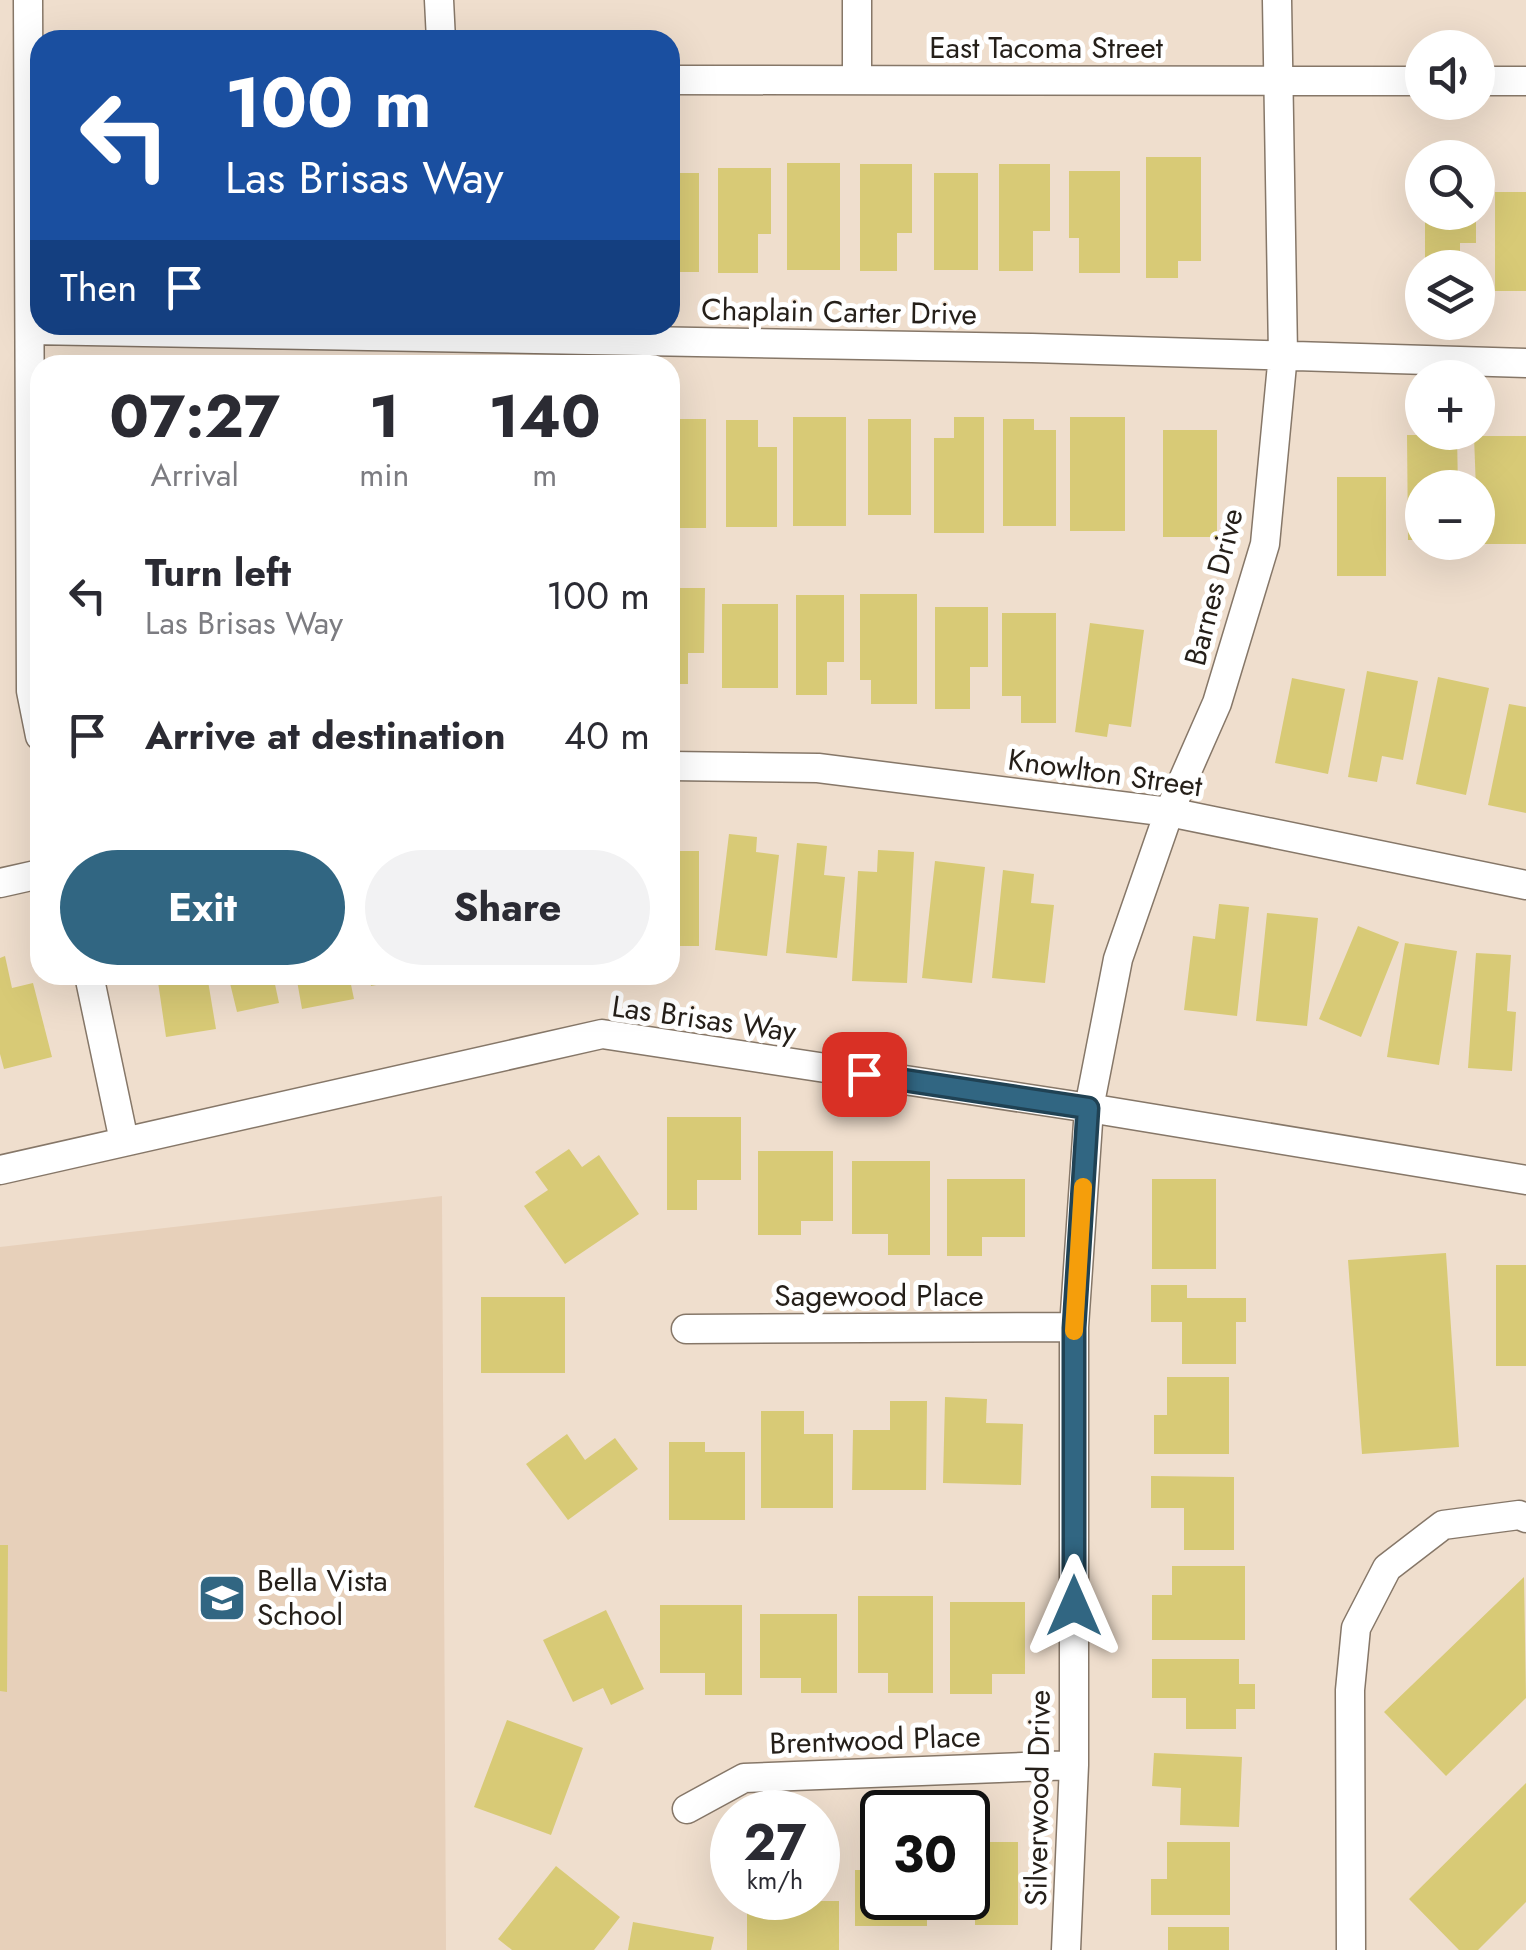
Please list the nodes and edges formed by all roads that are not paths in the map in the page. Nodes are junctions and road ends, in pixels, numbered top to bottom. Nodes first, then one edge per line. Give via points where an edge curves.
1 (28, 0) edge
2 (439, 0) edge
3 (857, 0) edge
4 (1277, 0) edge
5 (440, 30) edge
6 (23, 79) edge
7 (680, 80) edge
8 (857, 80) junction
9 (1277, 81) junction
10 (1405, 81) edge
11 (1495, 81) edge
12 (1526, 81) edge
13 (30, 299) edge
14 (292, 335) edge
15 (1283, 354) junction
16 (1526, 363) edge
17 (680, 766) edge
18 (1169, 812) junction
19 (30, 876) edge
20 (0, 883) edge
21 (1526, 886) edge
22 (92, 985) edge
23 (1088, 1108) junction
24 (124, 1141) junction
25 (0, 1170) edge
26 (1526, 1180) edge
27 (1074, 1328) junction
28 (686, 1329) dead end
29 (1526, 1518) edge
30 (1074, 1765) junction
31 (686, 1809) dead end
32 (1066, 1950) edge
33 (1351, 1950) edge

1 - 6 street
2 - 5 street
3 - 8 street
4 - 9 street, Barnes Drive
6 - 13 street
7 - 8 street, East Tacoma Street
8 - 9 street, East Tacoma Street
9 - 10 street, East Tacoma Street
9 - 15 street, Barnes Drive
11 - 12 street
14 - 15 street, Chaplain Carter Drive
15 - 16 street, Chaplain Carter Drive
15 - 18 street, Barnes Drive via 1264,544 1217,703
17 - 18 street, Knowlton Street via 818,768
18 - 21 street, Knowlton Street
18 - 23 street, Barnes Drive via 1118,959
19 - 20 street
22 - 24 street
23 - 24 street, Las Brisas Way via 602,1034
23 - 26 street, Las Brisas Way
23 - 27 street, Silverwood Drive
24 - 25 street, Las Brisas Way
27 - 28 street, Sagewood Place
27 - 30 street, Silverwood Drive
29 - 33 street via 1443,1524 1388,1568 1356,1628 1350,1690
30 - 31 street, Brentwood Place via 744,1778
30 - 32 street, Silverwood Drive

